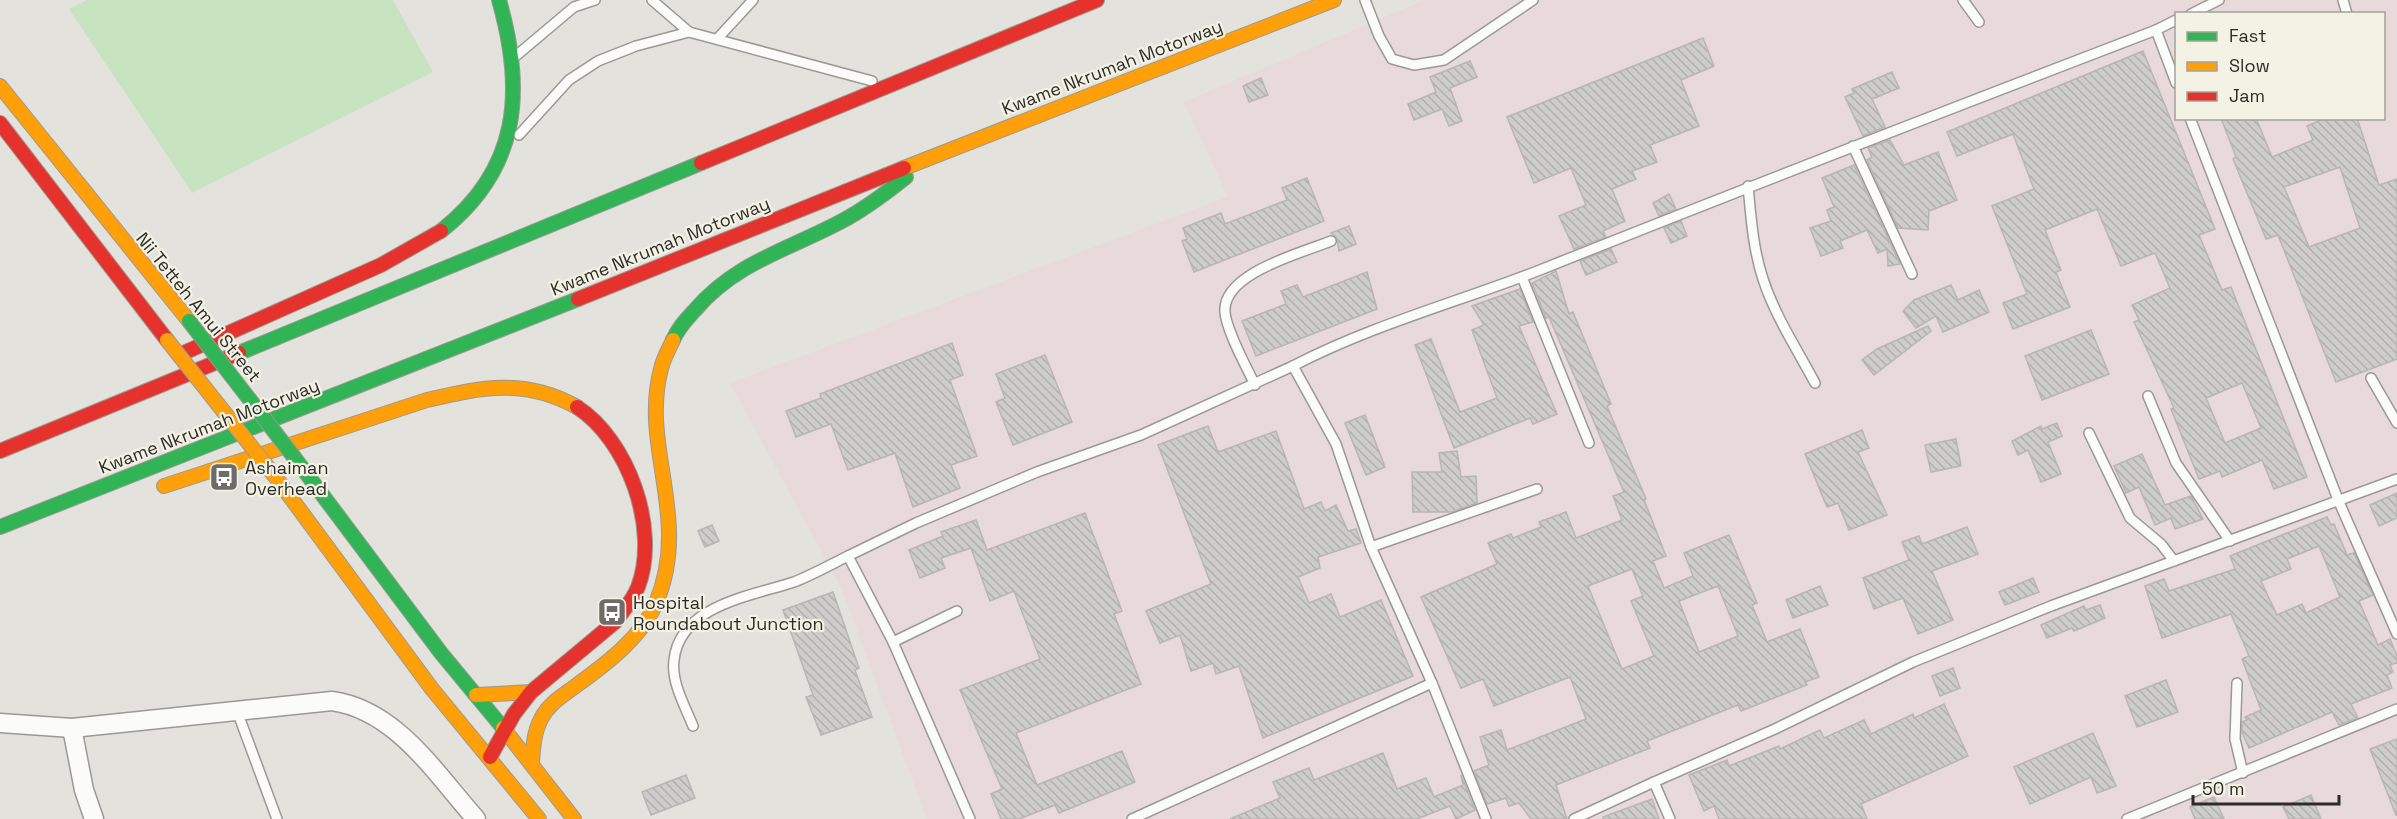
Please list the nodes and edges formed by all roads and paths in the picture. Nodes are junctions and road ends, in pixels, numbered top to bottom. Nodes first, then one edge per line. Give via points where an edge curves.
1 (499, 0) edge
2 (595, 0) edge
3 (652, 0) edge
4 (753, 0) edge
5 (1097, 0) edge
6 (1334, 0) edge
7 (1365, 0) edge
8 (1533, 0) edge
9 (1963, 0) edge
10 (2219, 0) edge
11 (573, 4) edge
12 (1305, 6) edge
13 (2195, 12) edge
14 (2175, 20) edge
15 (1979, 22) dead end
16 (2156, 30) junction
17 (689, 32) junction
18 (718, 39) junction
19 (514, 57) junction
20 (2175, 80) edge
21 (889, 85) junction
22 (0, 87) edge
23 (2191, 120) edge
24 (0, 123) edge
25 (1853, 146) junction
26 (502, 154) junction
27 (935, 154) junction
28 (1748, 186) junction
29 (1331, 241) dead end
30 (1912, 274) dead end
31 (1522, 277) junction
32 (163, 362) dead end
33 (1293, 366) junction
34 (2371, 378) dead end
35 (1815, 383) dead end
36 (1256, 385) junction
37 (2148, 396) dead end
38 (2397, 423) edge
39 (2089, 433) dead end
40 (1589, 443) dead end
41 (0, 451) edge
42 (2397, 479) edge
43 (1537, 489) dead end
44 (153, 490) dead end
45 (2339, 502) junction
46 (0, 527) edge
47 (37, 528) dead end
48 (0, 538) edge
49 (2230, 541) junction
50 (1371, 547) junction
51 (848, 556) junction
52 (2174, 561) junction
53 (957, 611) dead end
54 (2397, 634) edge
55 (893, 642) junction
56 (1432, 683) junction
57 (2237, 683) dead end
58 (531, 692) junction
59 (476, 695) junction
60 (2397, 710) edge
61 (237, 711) junction
62 (0, 723) edge
63 (693, 726) dead end
64 (72, 728) junction
65 (505, 732) junction
66 (490, 757) junction
67 (532, 763) junction
68 (2243, 773) junction
69 (1654, 782) junction
70 (94, 819) edge
71 (277, 819) edge
72 (476, 819) edge
73 (539, 819) edge
74 (574, 819) edge
75 (970, 819) edge
76 (1132, 819) edge
77 (1486, 819) edge
78 (1574, 819) edge
79 (1670, 819) edge
80 (2127, 819) edge

1 - 19 main road
2 - 11 lane
3 - 17 lane
4 - 18 lane
5 - 21 main road
6 - 12 main road, Kwame Nkrumah Motorway
7 - 8 lane via 1392,59 1414,65 1444,60
9 - 15 lane
10 - 13 lane
11 - 19 lane
12 - 27 main road, Kwame Nkrumah Motorway
14 - 16 lane
16 - 20 lane
16 - 25 lane
17 - 18 lane
17 - 26 lane via 598,61 569,81
18 - 21 lane
19 - 26 main road via 514,114
21 - 41 main road
22 - 59 main road, Nii Tetteh Amui Street, bridge via 189,321
23 - 45 lane
24 - 66 main road, bridge via 274,475 432,689
25 - 28 lane
25 - 30 lane
26 - 32 main road via 484,189 437,235 369,271
27 - 46 main road, Kwame Nkrumah Motorway
27 - 67 main road via 866,209 729,276 693,309 675,332 664,354 655,410 671,525 665,583 654,607 618,651 543,715
28 - 31 lane
28 - 35 lane via 1763,280
29 - 36 lane via 1252,272 1227,297 1225,313
31 - 33 lane via 1416,314
31 - 40 lane
33 - 36 lane
33 - 50 lane via 1336,444
34 - 38 lane
36 - 51 lane via 1142,435 1037,472
37 - 49 lane via 2176,464
39 - 52 lane via 2130,518
42 - 45 lane
43 - 50 lane
44 - 58 main road via 462,392 531,388 562,398 587,413 611,437 628,466 642,508 644,553 637,590 616,621
45 - 49 lane
45 - 54 lane
47 - 48 main road
49 - 52 lane
50 - 56 lane
51 - 55 lane
51 - 63 lane via 794,582 712,610 683,634 677,644 674,677
52 - 69 lane via 1913,662
53 - 55 lane
55 - 75 lane
56 - 76 lane
56 - 77 lane
57 - 68 lane via 2235,739
58 - 59 main road
58 - 65 main road
59 - 65 main road, Nii Tetteh Amui Street
60 - 68 lane
61 - 64 street
61 - 71 lane
61 - 72 street via 332,701 369,711 403,736
62 - 64 street
64 - 70 street
65 - 66 main road
65 - 67 main road, Nii Tetteh Amui Street
66 - 73 main road
67 - 74 main road, Nii Tetteh Amui Street
68 - 80 lane
69 - 78 lane
69 - 79 lane

